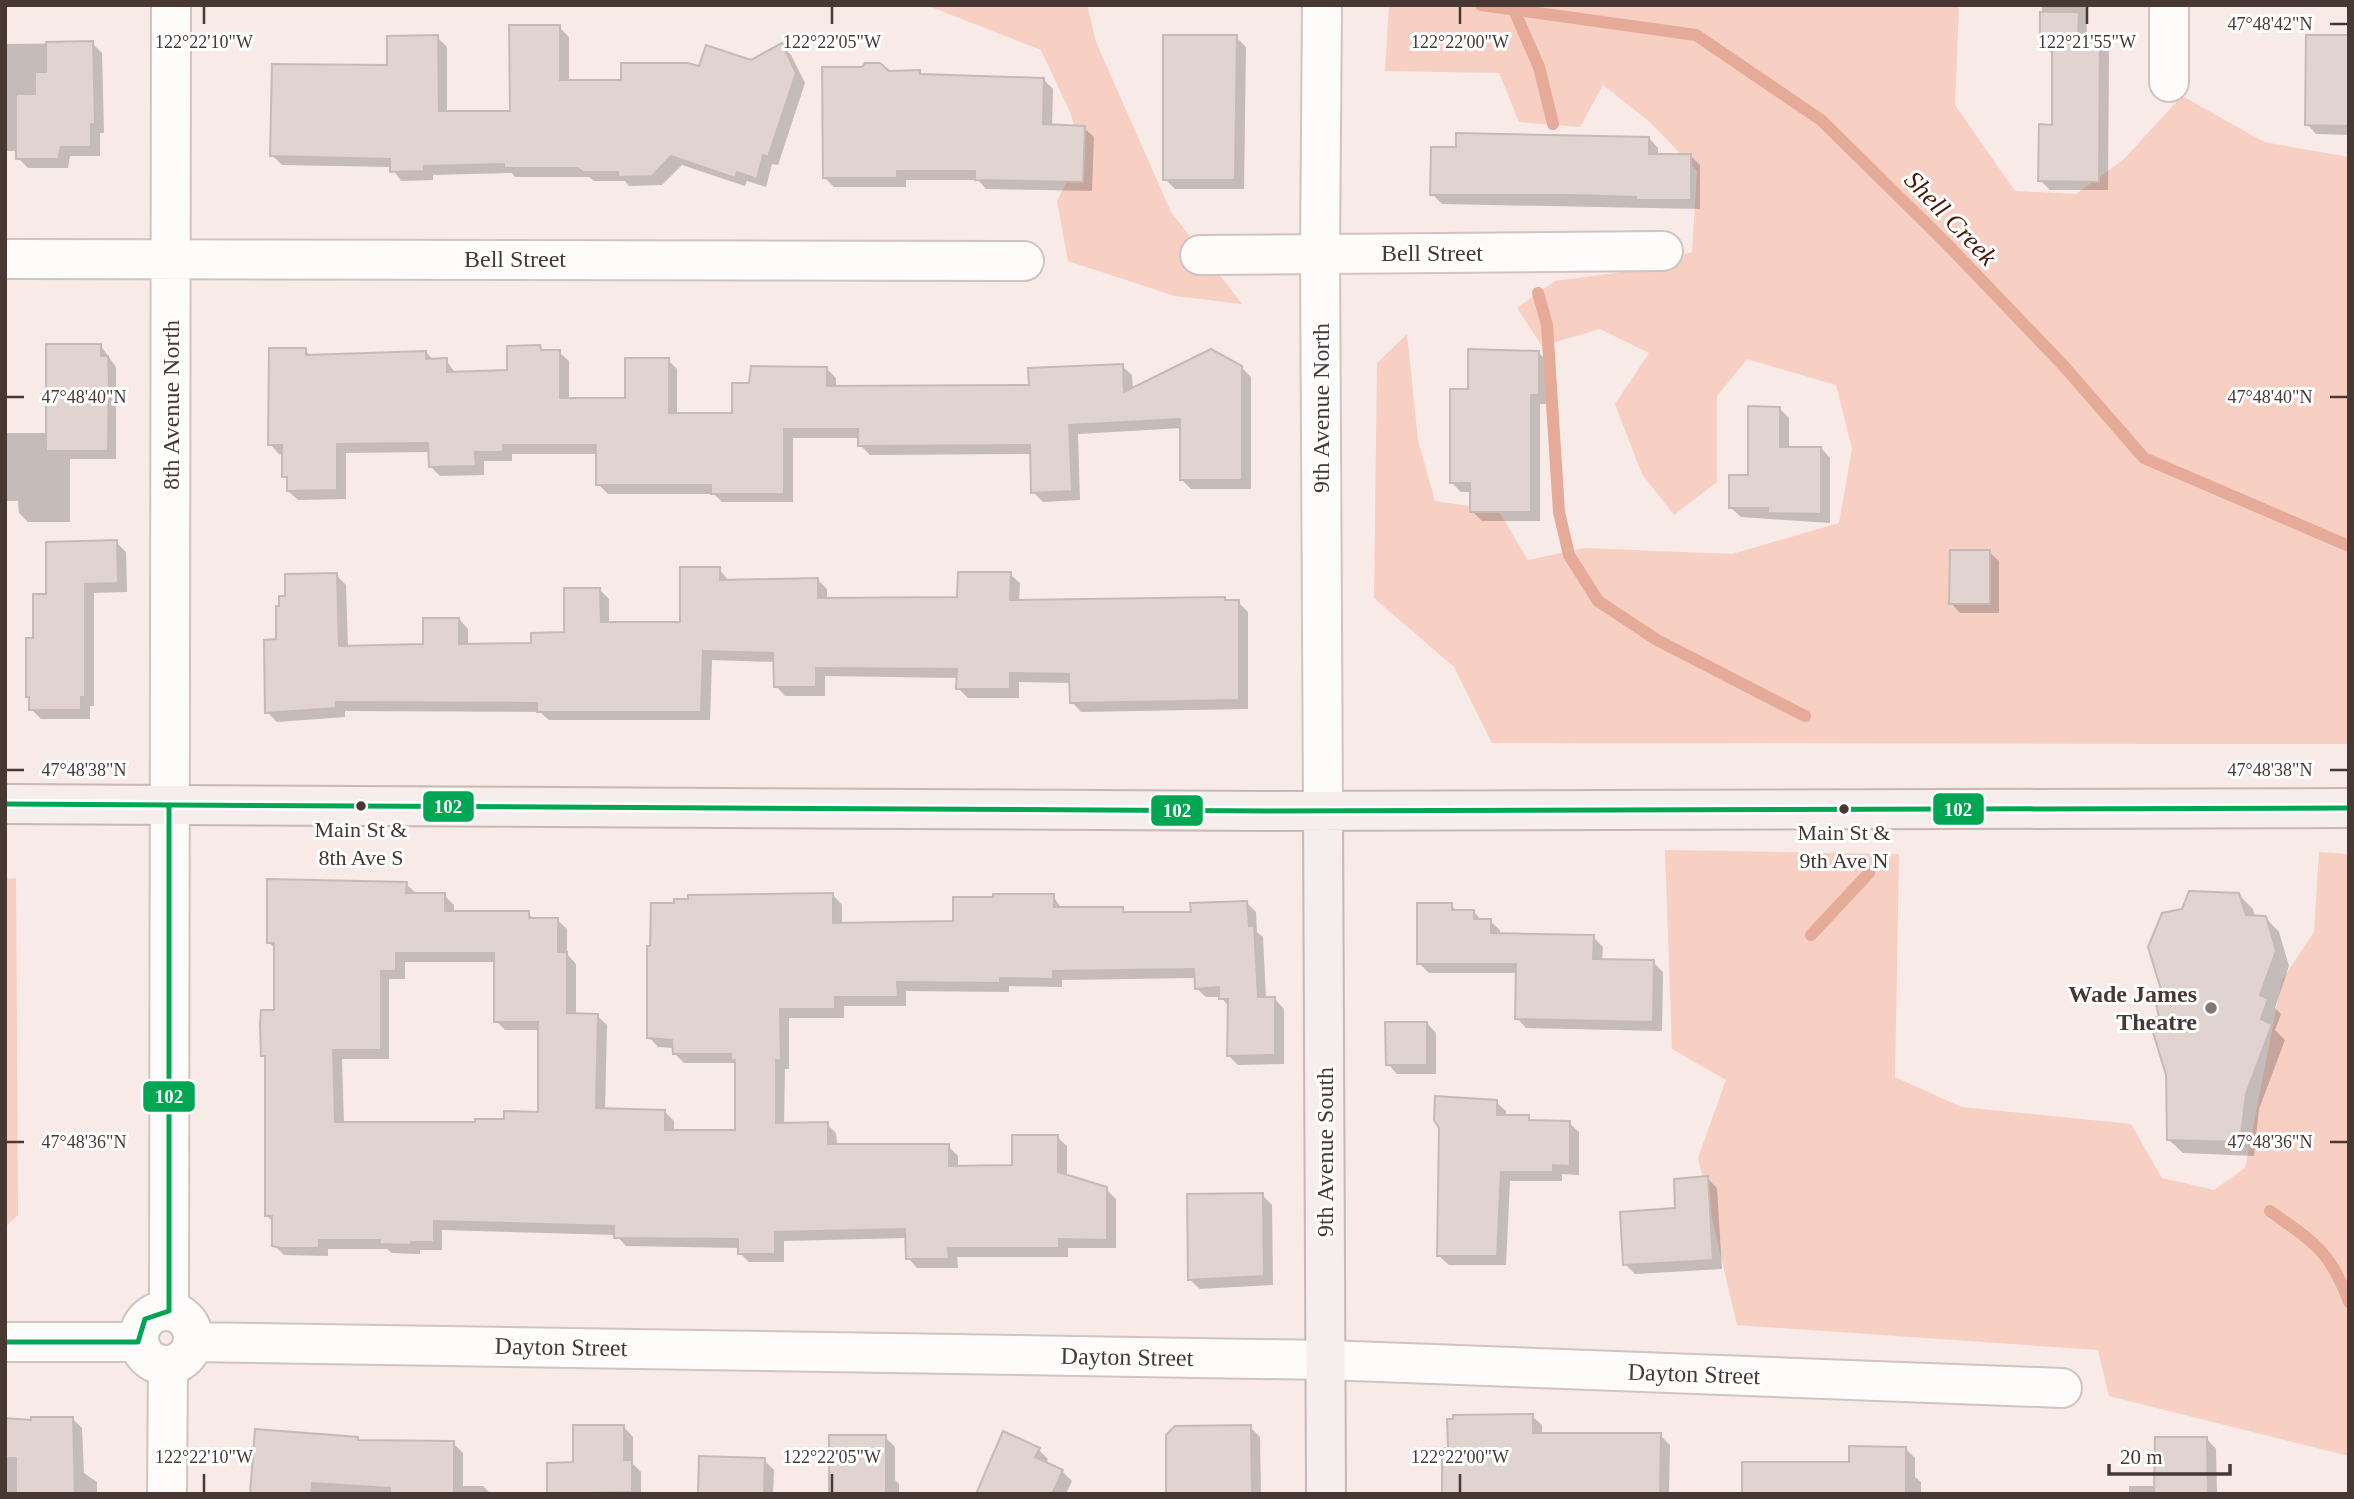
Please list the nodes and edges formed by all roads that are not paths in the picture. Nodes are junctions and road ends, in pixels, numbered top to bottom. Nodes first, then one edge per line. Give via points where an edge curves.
1 (171, 5) edge
2 (1322, 5) edge
3 (2169, 5) edge
4 (2169, 82) dead end
5 (1663, 251) dead end
6 (1320, 254) junction
7 (1200, 255) dead end
8 (171, 257) junction
9 (5, 259) edge
10 (1024, 261) dead end
11 (5, 804) edge
12 (169, 805) junction
13 (2349, 808) edge
14 (1323, 811) junction
15 (169, 1311) junction
16 (5, 1342) edge
17 (138, 1342) junction
18 (180, 1353) junction
19 (1326, 1360) junction
20 (2062, 1388) dead end
21 (167, 1494) edge
22 (1326, 1494) edge

1 - 8 street, 8th Avenue North
2 - 6 street, 9th Avenue North
3 - 4 street
5 - 6 street, Bell Street
6 - 7 street, Bell Street
6 - 14 street, 9th Avenue North
8 - 9 street, Bell Street
8 - 10 street, Bell Street
8 - 12 street, 8th Avenue North
11 - 12 main road
12 - 14 main road
12 - 15 street, 8th Avenue North
13 - 14 main road
14 - 19 main road, 9th Avenue South
15 - 17 street via 145,1319
15 - 18 street via 187,1321
16 - 17 street
17 - 18 street via 155,1364
18 - 19 street, Dayton Street
18 - 21 street
19 - 20 street, Dayton Street
19 - 22 main road, 9th Avenue South

